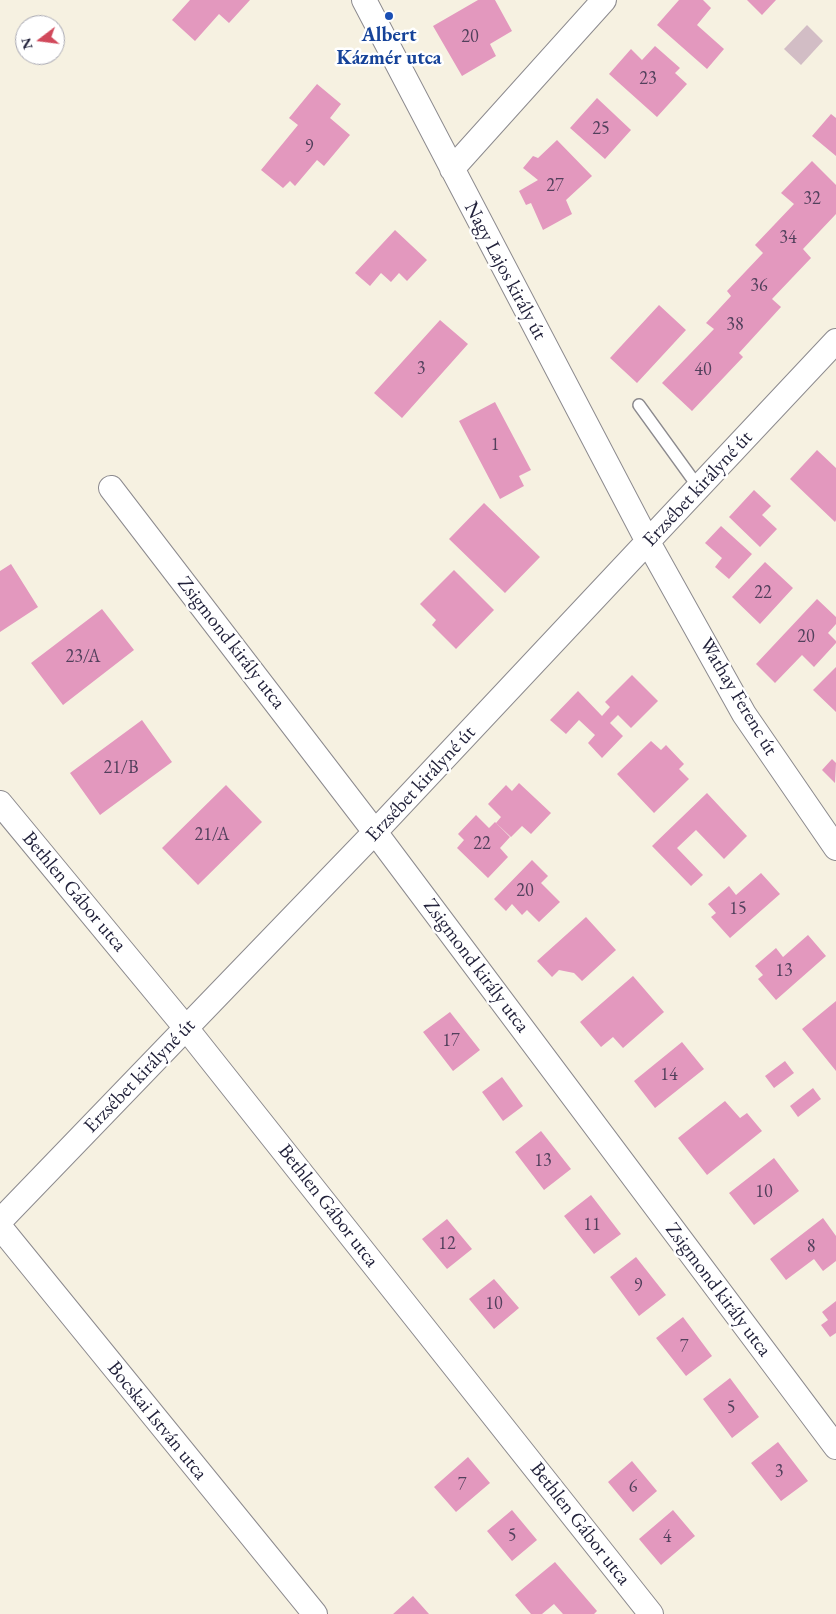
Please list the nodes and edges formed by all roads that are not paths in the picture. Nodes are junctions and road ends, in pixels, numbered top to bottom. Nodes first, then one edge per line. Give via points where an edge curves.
1 (364, 0) edge
2 (604, 0) edge
3 (452, 169) junction
4 (836, 341) edge
5 (640, 405) dead end
6 (111, 488) dead end
7 (699, 488) junction
8 (648, 542) junction
9 (0, 803) edge
10 (375, 832) junction
11 (836, 848) edge
12 (186, 1028) junction
13 (0, 1221) edge
14 (0, 1227) edge
15 (836, 1447) edge
16 (315, 1614) edge
17 (652, 1614) edge

1 - 3 street, Nagy Lajos király út
2 - 3 street
3 - 8 street, Nagy Lajos király út
4 - 7 street, Erzsébet királyné út
5 - 7 lane
6 - 10 street, Zsigmond király utca
7 - 8 street, Erzsébet királyné út
8 - 10 street, Erzsébet királyné út
8 - 11 street, Wathay Ferenc út via 744,714
9 - 12 street, Bethlen Gábor utca
10 - 12 street, Erzsébet királyné út
10 - 15 street, Zsigmond király utca
12 - 13 street, Erzsébet királyné út
12 - 17 street, Bethlen Gábor utca
14 - 16 street, Bocskai István utca

